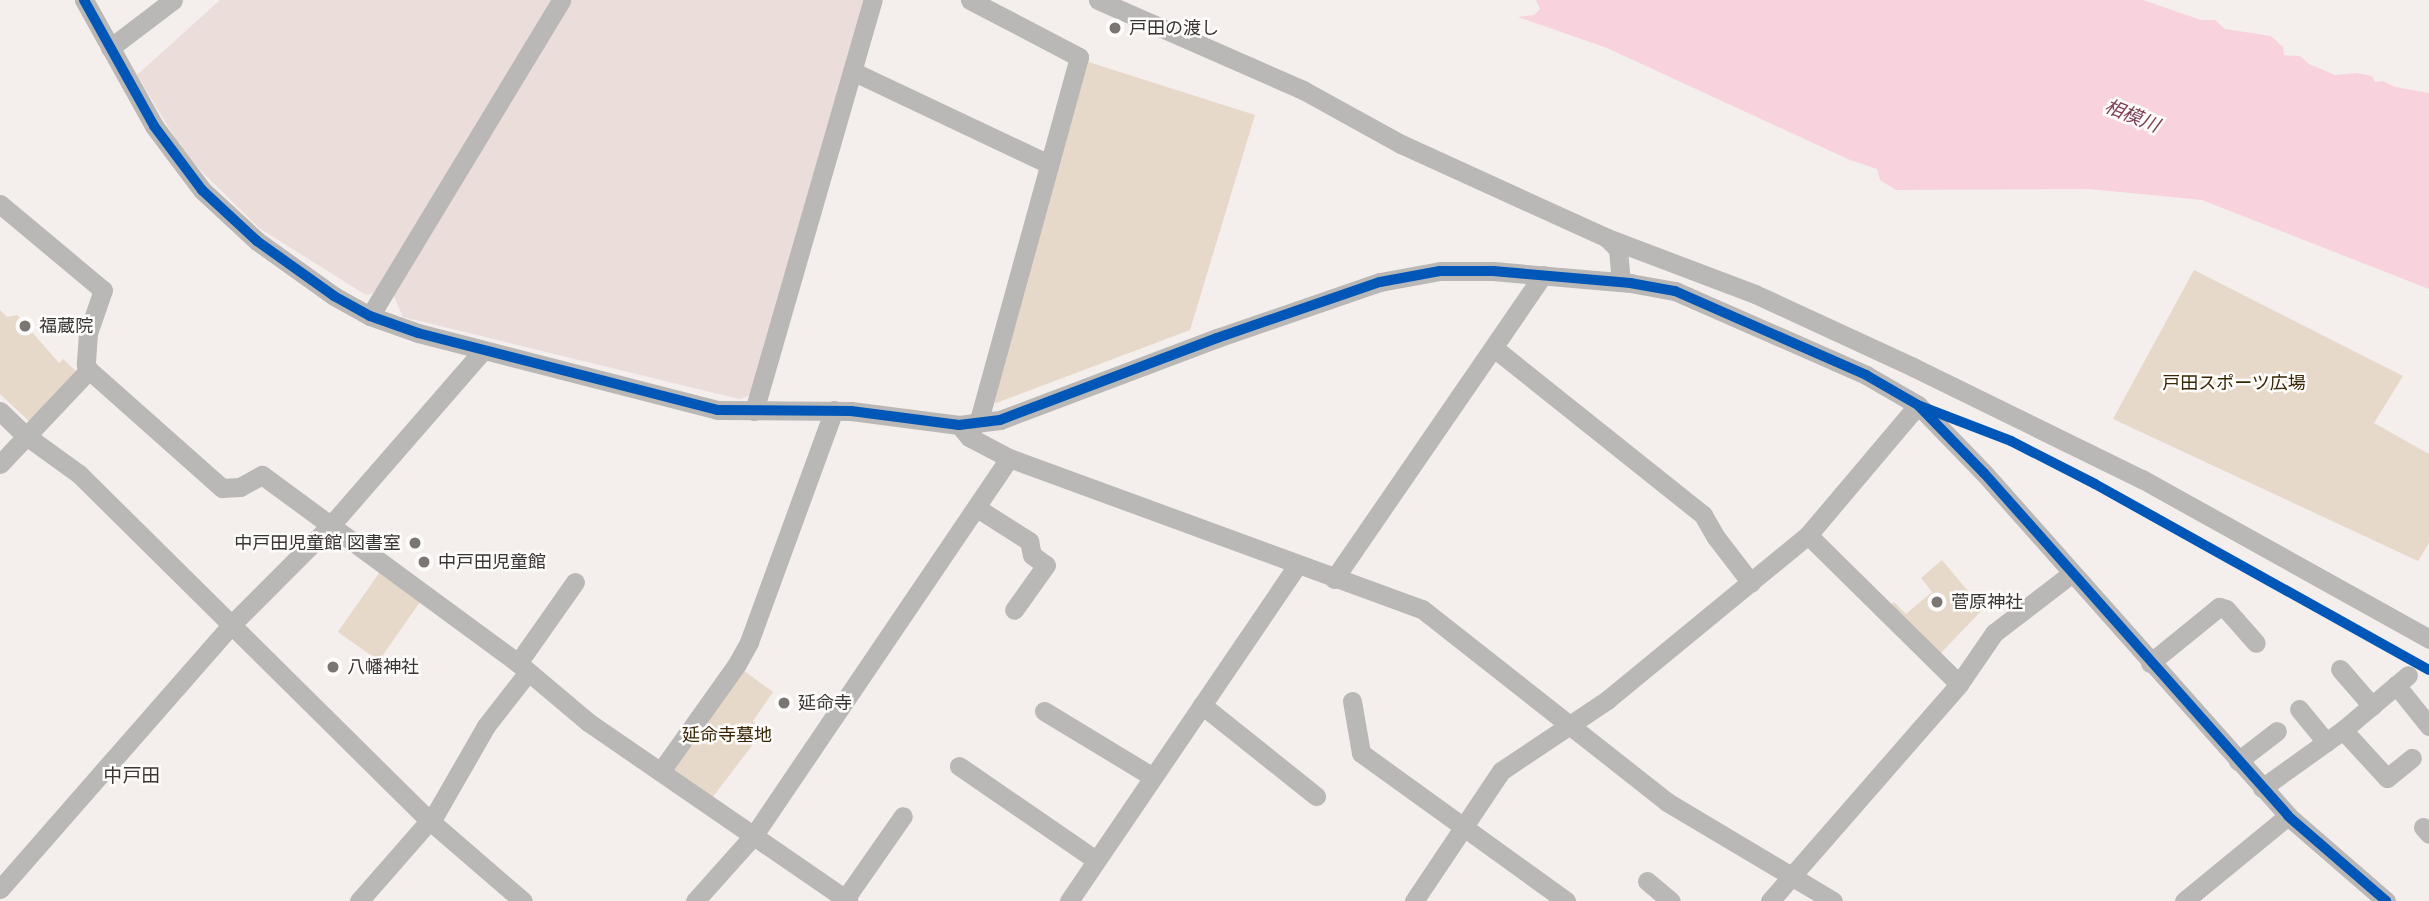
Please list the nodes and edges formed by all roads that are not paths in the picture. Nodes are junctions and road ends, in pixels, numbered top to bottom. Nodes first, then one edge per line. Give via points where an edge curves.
1 (84, 0) edge
2 (561, 0) edge
3 (873, 0) edge
4 (970, 0) edge
5 (1098, 0) edge
6 (179, 1) edge
7 (110, 48) junction
8 (852, 71) junction
9 (1049, 164) junction
10 (0, 204) edge
11 (1608, 238) junction
12 (1543, 275) junction
13 (1621, 282) junction
14 (370, 316) junction
15 (1494, 348) junction
16 (483, 350) junction
17 (89, 370) junction
18 (1918, 405) junction
19 (834, 410) junction
20 (0, 411) edge
21 (754, 411) junction
22 (969, 424) junction
23 (25, 435) junction
24 (1009, 458) junction
25 (0, 464) edge
26 (978, 508) junction
27 (332, 524) junction
28 (1808, 534) junction
29 (1297, 565) junction
30 (2071, 574) junction
31 (1334, 579) junction
32 (575, 582) dead end
33 (1751, 583) junction
34 (1014, 610) dead end
35 (232, 625) junction
36 (2429, 639) edge
37 (2256, 643) dead end
38 (2150, 663) junction
39 (523, 667) junction
40 (2340, 669) dead end
41 (1959, 684) junction
42 (1352, 701) dead end
43 (1202, 705) junction
44 (2372, 706) junction
45 (2299, 709) dead end
46 (1044, 711) dead end
47 (1569, 724) junction
48 (2429, 726) edge
49 (2343, 730) junction
50 (2277, 731) dead end
51 (2326, 742) junction
52 (2238, 761) junction
53 (2407, 767) dead end
54 (661, 771) junction
55 (966, 777) dead end
56 (1153, 777) junction
57 (2262, 788) junction
58 (1316, 796) dead end
59 (2288, 816) junction
60 (429, 820) junction
61 (894, 821) dead end
62 (1463, 826) junction
63 (754, 835) junction
64 (1096, 860) junction
65 (1791, 877) junction
66 (0, 889) edge
67 (847, 900) edge
68 (359, 901) edge
69 (523, 901) edge
70 (695, 901) edge
71 (1069, 901) edge
72 (1414, 901) edge
73 (1566, 901) edge
74 (1770, 901) edge
75 (1833, 901) edge
76 (2184, 901) edge
77 (2386, 901) edge

1 - 7 street
2 - 14 street
3 - 8 street
4 - 9 street via 1079,57
5 - 11 street via 1303,90 1432,159
6 - 7 street
7 - 14 street via 154,126 202,190 257,241
8 - 9 street
8 - 21 street
9 - 22 street
10 - 17 street via 103,290 88,333
11 - 13 street via 1618,249
11 - 36 street via 1755,294 2067,441 2206,513
12 - 13 street
12 - 15 street
12 - 22 street via 1464,269 1380,282 1000,420
13 - 18 street via 1675,291 1756,324 1890,386
14 - 16 street
15 - 31 street
15 - 33 street via 1703,515
16 - 21 street via 717,410
16 - 27 street
17 - 23 street
17 - 27 street via 222,488 240,487 262,475
18 - 28 street
18 - 30 street
19 - 21 street
19 - 22 street
19 - 54 street via 749,642
20 - 23 street
22 - 24 street via 968,437
23 - 25 street
23 - 35 street via 79,474
24 - 26 street
24 - 29 street
26 - 34 street via 1029,541 1032,555 1051,568
26 - 63 street
27 - 35 street
27 - 39 street
28 - 33 street
28 - 41 street
29 - 31 street
29 - 43 street
30 - 38 street
30 - 41 street via 1994,633
31 - 47 street via 1422,609
32 - 39 street
33 - 47 street via 1607,701
35 - 60 street
35 - 66 street
37 - 38 street via 2227,609 2220,607
38 - 52 street
39 - 54 street via 588,722
39 - 60 street
40 - 44 street
41 - 65 street
42 - 62 street via 1361,753
43 - 56 street
43 - 58 street
44 - 48 street via 2402,680
44 - 49 street
45 - 51 street
46 - 56 street
47 - 62 street via 1501,771
47 - 65 street via 1667,802
49 - 51 street
49 - 53 street via 2387,778
50 - 52 street
51 - 57 street
52 - 57 street
54 - 63 street
55 - 64 street
56 - 64 street
57 - 59 street
59 - 76 street
59 - 77 street
60 - 68 street
60 - 69 street
61 - 67 street
62 - 72 street
62 - 73 street
63 - 67 street
63 - 70 street
64 - 71 street
65 - 74 street
65 - 75 street

